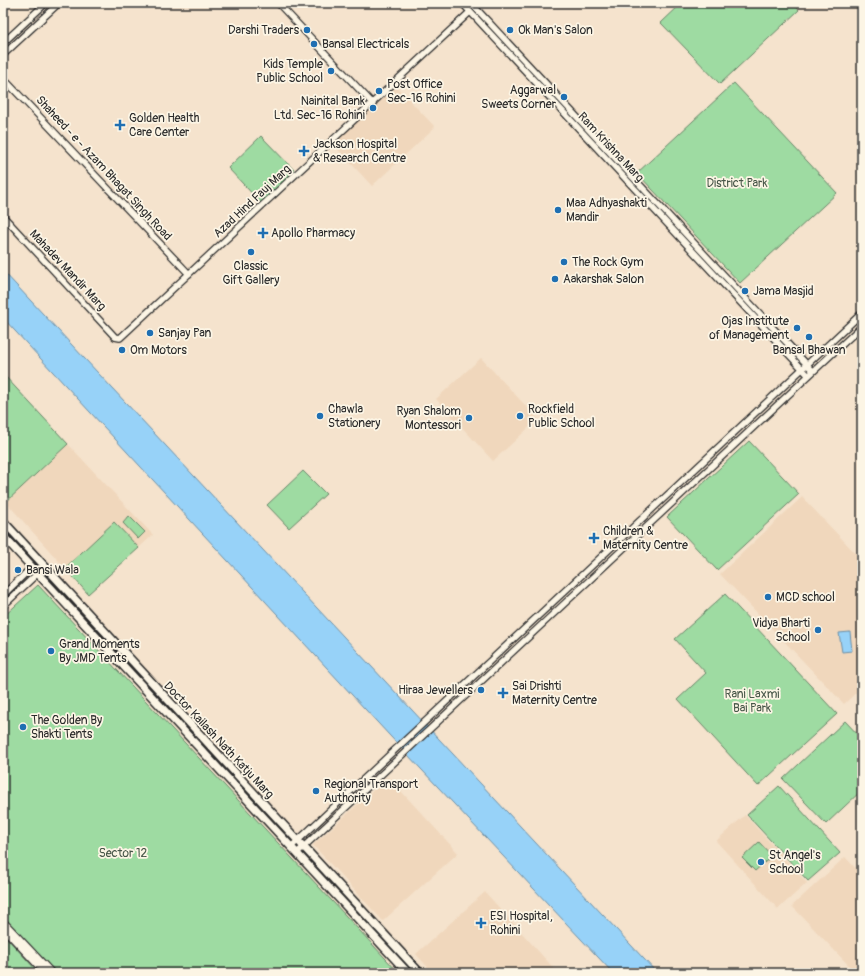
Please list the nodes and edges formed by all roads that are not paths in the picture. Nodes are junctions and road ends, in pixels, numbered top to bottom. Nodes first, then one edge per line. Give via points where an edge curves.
1 (46, 3) edge
2 (59, 3) edge
3 (278, 3) edge
4 (462, 3) edge
5 (471, 3) edge
6 (470, 12) junction
7 (3, 43) edge
8 (3, 55) edge
9 (3, 78) edge
10 (373, 104) junction
11 (3, 216) edge
12 (189, 274) junction
13 (862, 313) edge
14 (862, 326) edge
15 (118, 338) joint
16 (807, 364) junction
17 (802, 368) junction
18 (813, 371) junction
19 (808, 375) junction
20 (3, 521) edge
21 (3, 536) edge
22 (32, 567) junction
23 (38, 573) junction
24 (3, 595) edge
25 (3, 606) edge
26 (99, 626) junction
27 (92, 632) junction
28 (363, 779) junction
29 (369, 786) junction
30 (294, 844) junction
31 (303, 847) junction
32 (297, 853) junction
33 (3, 920) edge
34 (3, 928) edge
35 (45, 973) edge
36 (52, 973) edge
37 (408, 973) edge
38 (420, 973) edge

1 - 7 street
2 - 8 street
3 - 10 street
4 - 6 street, Ram Krishna Marg
5 - 16 street, Ram Krishna Marg
6 - 10 street, Azad Hind Fauj Marg
6 - 17 street, Ram Krishna Marg
9 - 12 street, Shaheed - e - Azam Bhagat Singh Road
10 - 12 street, Azad Hind Fauj Marg
11 - 15 street, Mahadev Mandir Marg
12 - 15 street, Azad Hind Fauj Marg
13 - 16 street
14 - 18 street
16 - 17 street
16 - 18 street, Ram Krishna Marg
17 - 19 street, Ram Krishna Marg
17 - 28 street
18 - 19 street
19 - 29 street
20 - 26 main road, Doctor Kailash Nath Katju Marg
21 - 22 main road, Doctor Kailash Nath Katju Marg
22 - 23 main road, Doctor Kailash Nath Katju Marg
22 - 24 street
23 - 25 street
23 - 27 main road, Doctor Kailash Nath Katju Marg
26 - 27 main road
26 - 30 main road, Doctor Kailash Nath Katju Marg
27 - 30 main road, Doctor Kailash Nath Katju Marg
28 - 29 street
28 - 30 street
29 - 31 street
30 - 31 main road, Doctor Kailash Nath Katju Marg
30 - 32 main road, Doctor Kailash Nath Katju Marg
31 - 32 street
31 - 38 main road, Doctor Kailash Nath Katju Marg
32 - 37 main road, Doctor Kailash Nath Katju Marg
33 - 36 street
34 - 35 street

